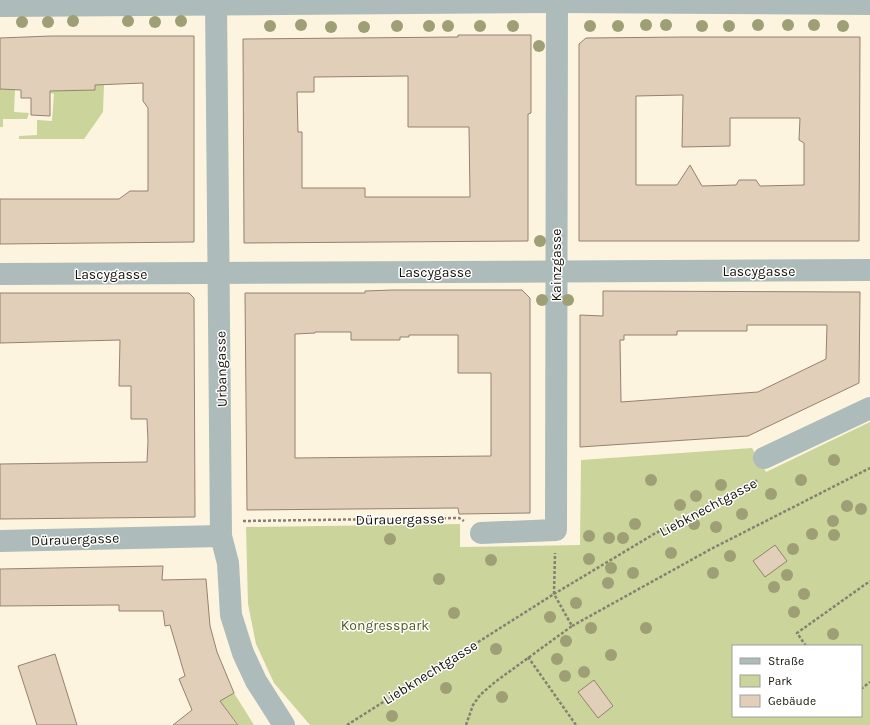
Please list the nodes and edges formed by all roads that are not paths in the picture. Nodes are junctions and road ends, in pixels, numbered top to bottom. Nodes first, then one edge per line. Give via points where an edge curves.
1 (557, 1) edge
2 (216, 2) edge
3 (870, 4) edge
4 (0, 6) edge
5 (870, 270) edge
6 (556, 272) junction
7 (220, 273) junction
8 (0, 274) edge
9 (870, 408) edge
10 (764, 458) road end
11 (481, 533) road end
12 (221, 536) junction
13 (0, 541) edge
14 (284, 725) edge

1 - 2 street
1 - 3 street
1 - 6 street, Kainzgasse
2 - 4 street
2 - 7 street, Urbangasse
5 - 6 street, Lascygasse
6 - 7 street, Lascygasse
6 - 11 street, Kainzgasse via 556,530
7 - 8 street, Lascygasse
7 - 12 street, Urbangasse
9 - 10 street, Liebknechtgasse
12 - 13 street, Dürauergasse
12 - 14 street, Urbangasse via 228,563 231,616 256,681

